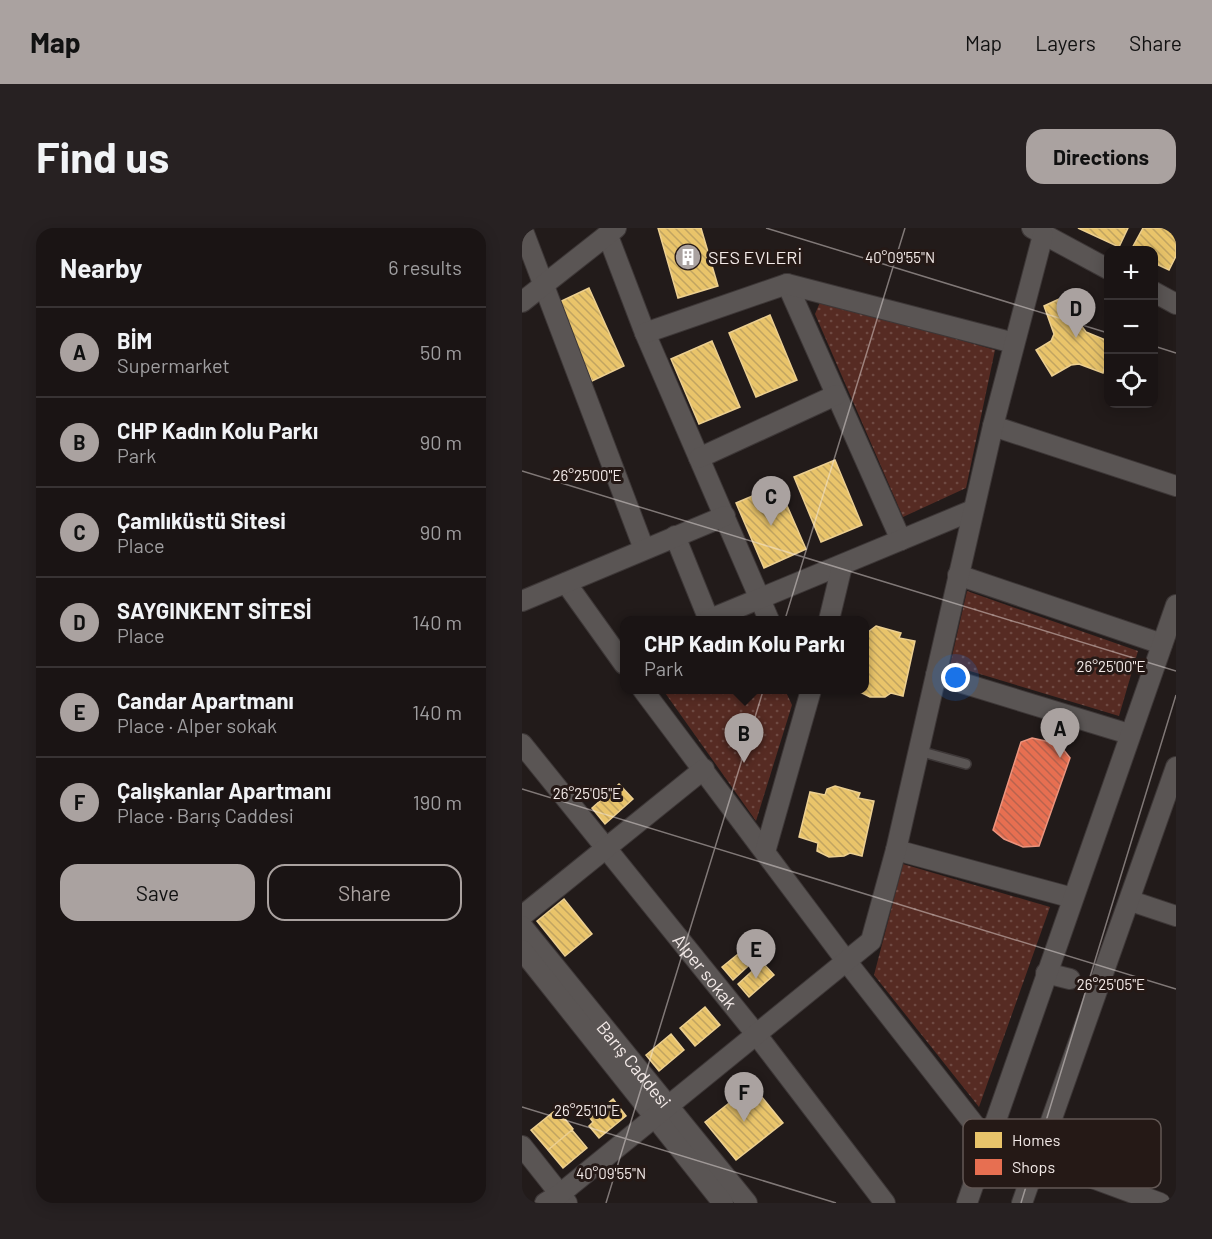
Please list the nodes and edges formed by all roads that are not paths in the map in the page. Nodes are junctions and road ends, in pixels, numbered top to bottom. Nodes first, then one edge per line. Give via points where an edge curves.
1 (522, 228) edge
2 (1037, 231) edge
3 (612, 232) edge
4 (1104, 267) edge
5 (787, 284) junction
6 (543, 285) junction
7 (1158, 294) edge
8 (522, 302) edge
9 (1176, 304) edge
10 (645, 333) junction
11 (1014, 343) junction
12 (836, 394) junction
13 (993, 426) junction
14 (699, 458) junction
15 (1176, 486) edge
16 (973, 510) junction
17 (724, 516) junction
18 (675, 537) junction
19 (901, 540) junction
20 (644, 549) junction
21 (842, 566) junction
22 (958, 575) junction
23 (566, 584) junction
24 (760, 599) junction
25 (522, 601) edge
26 (1176, 605) edge
27 (707, 616) edge
28 (719, 616) edge
29 (767, 616) edge
30 (830, 616) edge
31 (1162, 644) junction
32 (620, 658) edge
33 (936, 675) junction
34 (646, 694) edge
35 (800, 694) edge
36 (810, 694) edge
37 (806, 710) junction
38 (1129, 734) junction
39 (522, 744) edge
40 (919, 751) junction
41 (966, 764) dead end
42 (1176, 767) edge
43 (704, 769) junction
44 (607, 848) junction
45 (896, 850) junction
46 (765, 852) junction
47 (1072, 898) junction
48 (1131, 901) junction
49 (522, 916) edge
50 (1176, 916) edge
51 (522, 926) edge
52 (522, 950) edge
53 (847, 962) junction
54 (1046, 973) junction
55 (1070, 979) dead end
56 (756, 1034) junction
57 (664, 1112) junction
58 (970, 1119) edge
59 (996, 1119) edge
60 (1052, 1119) edge
61 (522, 1146) edge
62 (972, 1188) edge
63 (1027, 1188) edge
64 (1119, 1188) edge
65 (557, 1200) edge
66 (723, 1203) edge
67 (747, 1203) edge
68 (885, 1203) edge
69 (967, 1203) edge
70 (1022, 1203) edge
71 (1160, 1203) edge

1 - 6 street
2 - 4 street
2 - 11 street
3 - 6 street
3 - 10 street
5 - 10 street
5 - 11 street
5 - 12 street
6 - 8 street
6 - 20 street
7 - 9 street
10 - 14 street
11 - 13 street
12 - 14 street
12 - 19 street
13 - 15 street
13 - 16 street
14 - 17 street
16 - 19 street
16 - 22 street
17 - 18 street
17 - 24 street
18 - 20 street
18 - 27 street
19 - 21 street
20 - 23 street
21 - 24 street
21 - 30 street
22 - 31 street
22 - 33 street
23 - 25 street
23 - 32 street
24 - 28 street
24 - 29 street
26 - 31 street
31 - 38 street
33 - 38 street
33 - 40 street
34 - 43 street
35 - 37 street
36 - 37 street
37 - 46 street
38 - 47 street
39 - 44 street, Alper sokak
40 - 41 lane
40 - 45 street
42 - 48 street
43 - 44 street
43 - 46 street
44 - 49 street
44 - 56 street, Alper sokak
45 - 47 street
45 - 53 street via 871,941
46 - 53 street
47 - 54 street
48 - 50 street
48 - 60 street
51 - 57 street, Barış Caddesi
52 - 57 street, Barış Caddesi
53 - 56 street
53 - 58 street
54 - 55 street
54 - 59 street
56 - 57 street
56 - 68 street, Alper sokak
57 - 65 street
57 - 66 street, Barış Caddesi
57 - 67 street, Barış Caddesi
61 - 65 street
62 - 69 street
63 - 70 street
64 - 71 street

